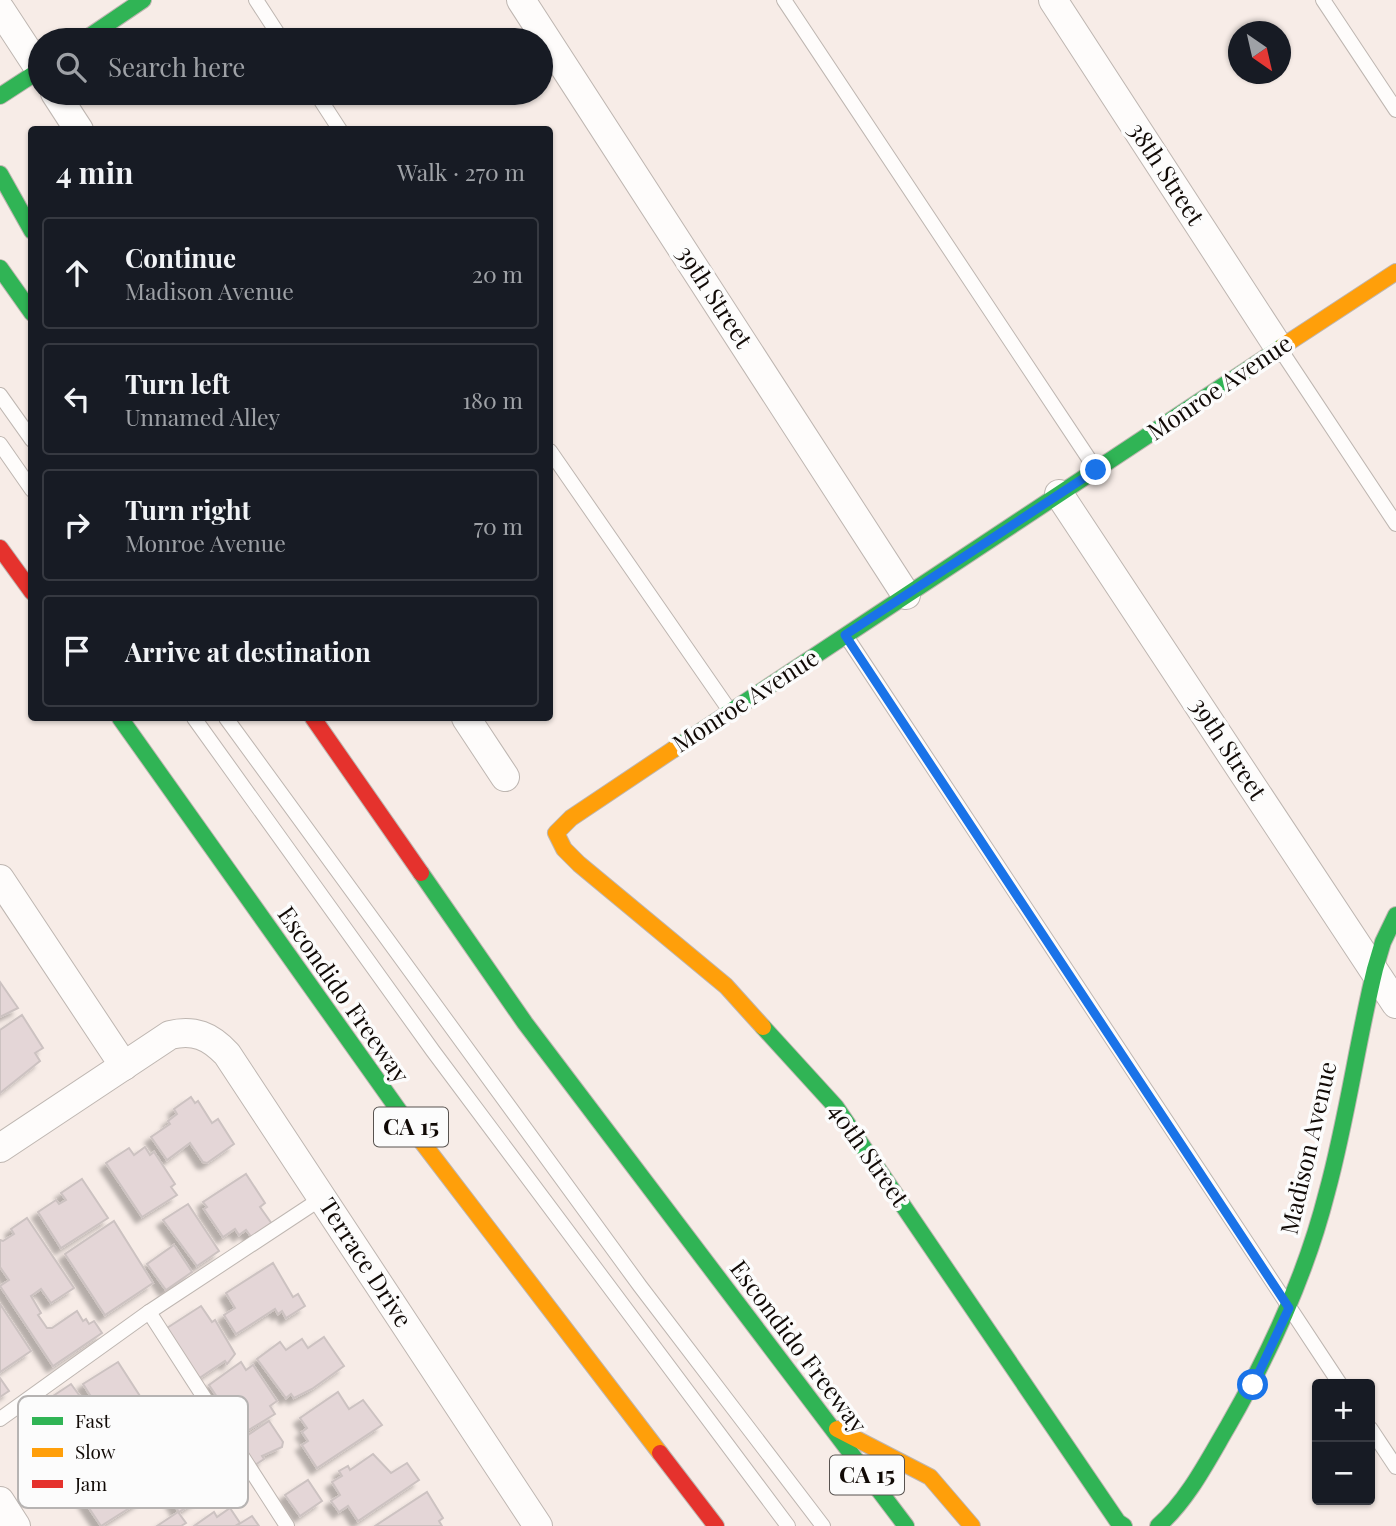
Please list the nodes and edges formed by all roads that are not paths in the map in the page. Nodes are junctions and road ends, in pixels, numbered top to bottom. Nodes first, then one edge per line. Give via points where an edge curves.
1 (144, 0) edge
2 (256, 0) edge
3 (521, 0) edge
4 (784, 0) edge
5 (1053, 0) edge
6 (1323, 0) edge
7 (0, 9) edge
8 (102, 28) edge
9 (274, 28) edge
10 (539, 28) edge
11 (553, 49) edge
12 (28, 52) edge
13 (28, 78) edge
14 (0, 96) edge
15 (63, 105) edge
16 (324, 105) edge
17 (1396, 110) edge
18 (76, 126) edge
19 (337, 126) edge
20 (0, 174) edge
21 (28, 224) edge
22 (0, 268) edge
23 (1396, 272) edge
24 (28, 307) edge
25 (1279, 348) junction
26 (0, 394) edge
27 (28, 434) edge
28 (0, 444) edge
29 (553, 455) edge
30 (1096, 470) junction
31 (28, 484) edge
32 (1059, 494) junction
33 (1396, 524) edge
34 (0, 548) edge
35 (28, 587) edge
36 (906, 595) junction
37 (845, 635) junction
38 (730, 711) junction
39 (122, 721) edge
40 (196, 721) edge
41 (228, 721) edge
42 (315, 721) edge
43 (468, 721) edge
44 (505, 777) dead end
45 (556, 833) joint
46 (0, 879) edge
47 (1396, 915) edge
48 (1374, 972) junction
49 (1396, 1004) edge
50 (124, 1066) junction
51 (0, 1148) edge
52 (322, 1198) junction
53 (1289, 1308) junction
54 (149, 1312) junction
55 (1337, 1379) edge
56 (32, 1396) edge
57 (203, 1396) edge
58 (18, 1406) edge
59 (0, 1419) edge
60 (828, 1425) junction
61 (1375, 1436) edge
62 (248, 1466) edge
63 (1396, 1467) edge
64 (0, 1501) edge
65 (16, 1526) edge
66 (287, 1526) edge
67 (538, 1526) edge
68 (716, 1526) edge
69 (788, 1526) edge
70 (823, 1526) edge
71 (906, 1526) edge
72 (972, 1526) edge
73 (1124, 1526) edge
74 (1158, 1526) edge

1 - 8 main road
2 - 9 lane
3 - 10 street, 39th Street
4 - 30 lane
5 - 25 street, 38th Street
6 - 17 lane
7 - 12 street
11 - 36 street, 39th Street
13 - 14 main road
15 - 18 street
16 - 19 lane
20 - 21 main road
22 - 24 main road
23 - 25 main road, Monroe Avenue
25 - 30 main road, Monroe Avenue
25 - 33 lane
26 - 27 lane
28 - 31 lane
29 - 38 lane
30 - 32 main road, Monroe Avenue
32 - 36 main road, Monroe Avenue
32 - 48 street, 39th Street
34 - 35 main road
36 - 37 main road, Monroe Avenue
37 - 38 main road, Monroe Avenue
37 - 53 lane
38 - 45 main road, Monroe Avenue via 570,818
39 - 68 main road, Escondido Freeway / CA 15 via 384,1092
40 - 69 lane via 433,1051
41 - 70 lane via 640,1286
42 - 60 main road, Escondido Freeway / CA 15 via 525,1023
43 - 44 street
45 - 73 main road, 40th Street via 579,864 726,986 836,1107
46 - 50 street
47 - 48 main road, Madison Avenue via 1382,937
48 - 49 street, 39th Street
48 - 53 main road, Madison Avenue via 1316,1232
50 - 51 street
50 - 52 street, Terrace Drive via 170,1035 198,1033 214,1040
52 - 54 lane
52 - 67 street, Terrace Drive
53 - 55 lane
53 - 74 main road, Madison Avenue via 1253,1385 1216,1447
54 - 56 lane
54 - 57 lane
58 - 59 lane
60 - 71 main road, Escondido Freeway / CA 15
60 - 72 main road via 930,1477
61 - 63 lane
62 - 66 lane
64 - 65 street

